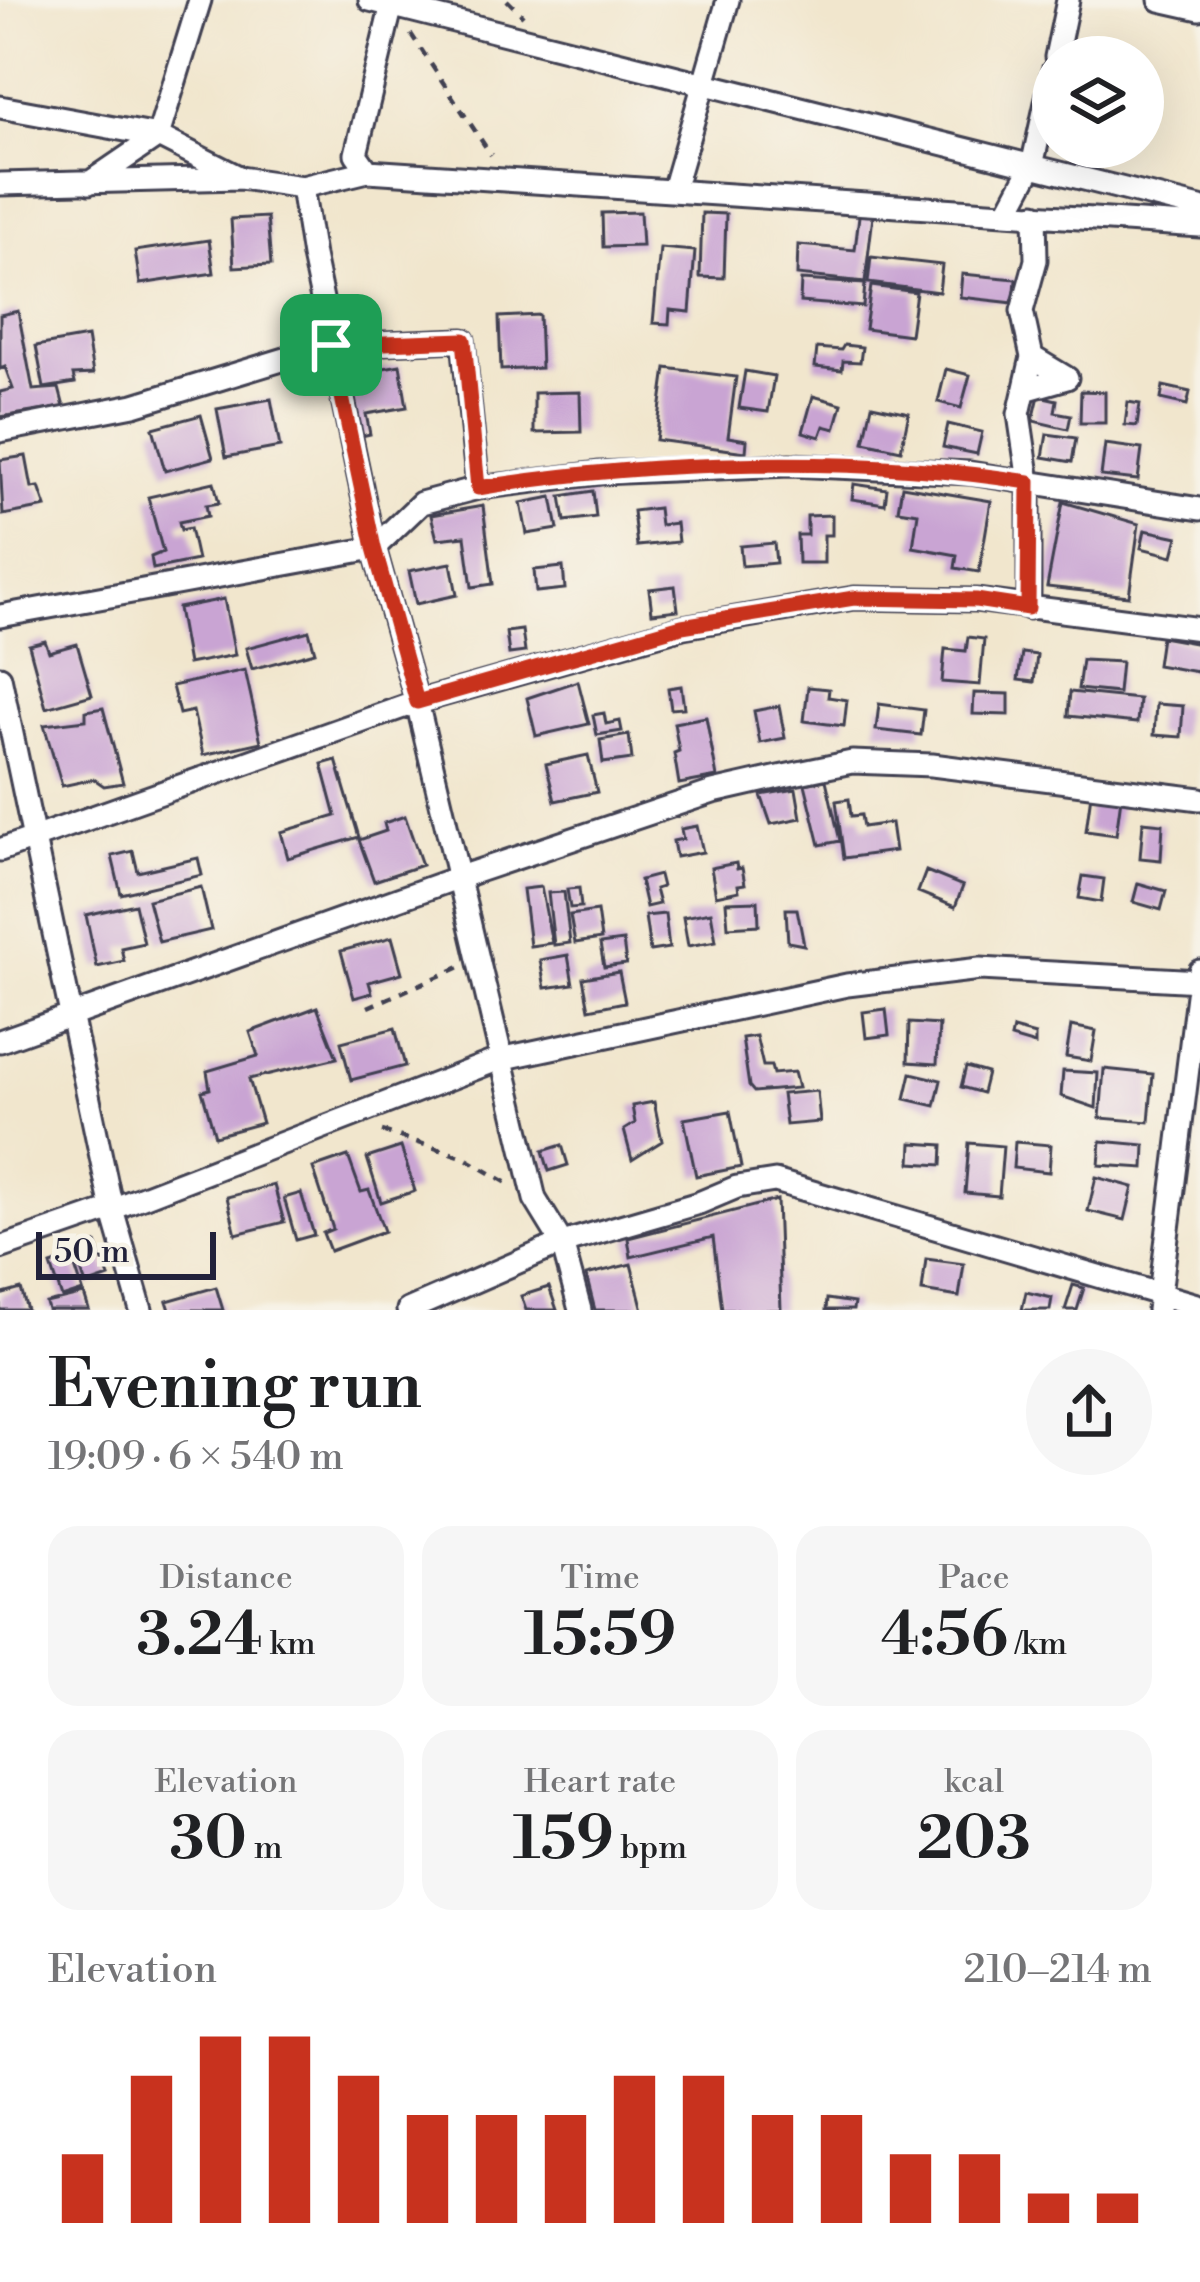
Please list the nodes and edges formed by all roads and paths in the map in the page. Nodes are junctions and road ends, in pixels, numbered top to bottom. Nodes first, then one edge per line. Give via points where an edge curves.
1 (200, 0) edge
2 (728, 0) edge
3 (1069, 0) edge
4 (1160, 0) edge
5 (385, 2) edge
6 (1200, 9) edge
7 (1061, 36) edge
8 (704, 82) junction
9 (0, 107) edge
10 (158, 136) junction
11 (1032, 166) joint
12 (1040, 168) edge
13 (368, 171) junction
14 (240, 178) junction
15 (507, 179) junction
16 (0, 184) edge
17 (89, 184) junction
18 (302, 187) junction
19 (674, 190) junction
20 (1200, 208) edge
21 (1007, 213) junction
22 (1035, 214) junction
23 (1200, 226) edge
24 (331, 345) junction
25 (1032, 357) junction
26 (1024, 390) junction
27 (0, 431) edge
28 (1029, 482) junction
29 (478, 488) junction
30 (1200, 509) edge
31 (374, 548) junction
32 (1028, 608) junction
33 (0, 616) edge
34 (1200, 629) edge
35 (2, 692) edge
36 (417, 702) junction
37 (1200, 799) edge
38 (33, 841) junction
39 (0, 850) edge
40 (457, 878) junction
41 (476, 959) junction
42 (1199, 977) edge
43 (368, 1007) dead end
44 (72, 1016) junction
45 (0, 1041) edge
46 (500, 1059) junction
47 (379, 1130) dead end
48 (535, 1199) junction
49 (112, 1209) junction
50 (562, 1243) junction
51 (0, 1248) edge
52 (1159, 1301) edge
53 (1200, 1306) edge
54 (141, 1310) edge
55 (408, 1310) edge
56 (580, 1310) edge

1 - 10 street
2 - 8 street
3 - 7 street
4 - 6 street
5 - 8 street
5 - 13 street via 356,154
5 - 15 path
8 - 11 street
8 - 19 street
9 - 10 street
10 - 14 street
10 - 17 street
11 - 21 street
12 - 20 street
13 - 15 street
13 - 18 street
14 - 17 street
14 - 18 street
15 - 19 street
16 - 17 street
18 - 24 street
19 - 21 street
21 - 22 street
22 - 23 street
22 - 25 street via 1036,260 1022,311
24 - 27 street via 134,405
24 - 29 street via 464,340
24 - 31 street
25 - 26 street
25 - 26 street via 1067,377
26 - 28 street via 1019,414
28 - 29 street via 790,465
28 - 30 street
28 - 32 street
29 - 31 street via 421,503
31 - 33 street
31 - 36 street
32 - 34 street
32 - 36 street via 854,598 682,626
35 - 38 street
36 - 38 street
36 - 40 street
37 - 40 street via 852,762 713,792
38 - 39 street
38 - 44 street
40 - 41 street
40 - 44 street
41 - 43 path
41 - 46 street
42 - 46 street via 957,972 847,985
42 - 52 street
44 - 45 street
44 - 49 street
46 - 48 street
46 - 49 street
47 - 48 path via 464,1157
48 - 50 street
49 - 51 street
49 - 54 street
50 - 52 street via 775,1181
50 - 55 street
50 - 56 street
52 - 53 street

